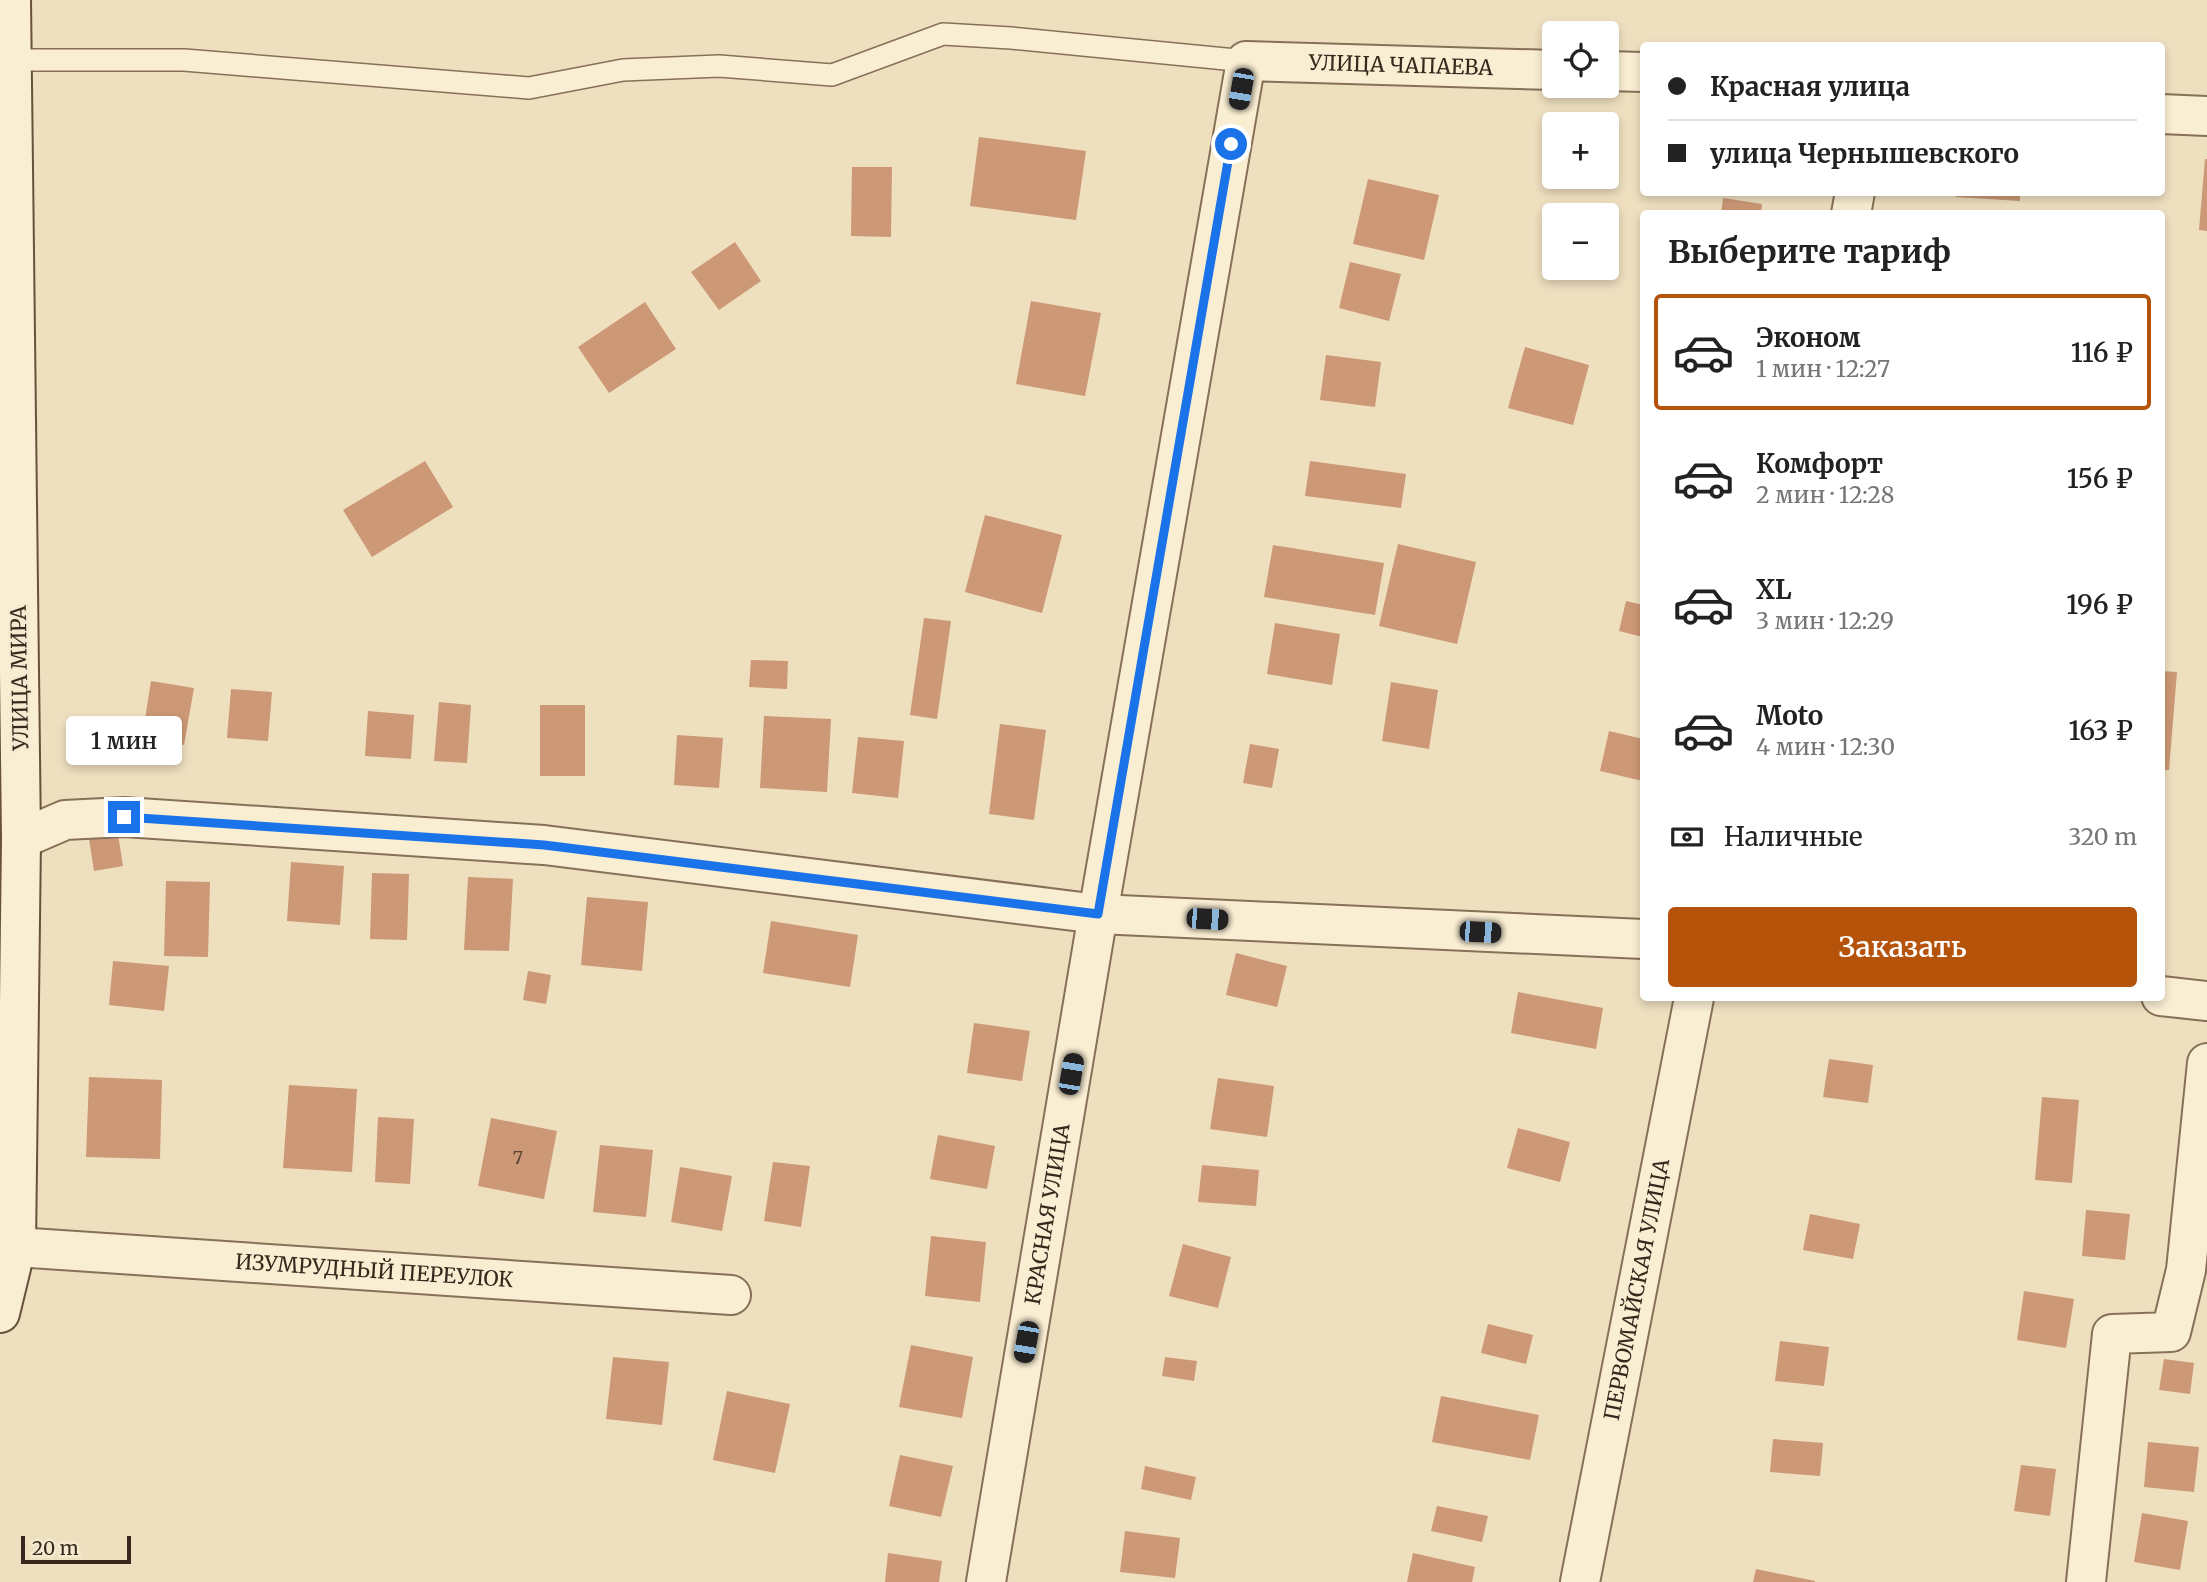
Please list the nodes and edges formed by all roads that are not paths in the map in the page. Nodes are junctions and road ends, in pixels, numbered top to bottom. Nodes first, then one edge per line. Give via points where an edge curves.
1 (11, 0) edge
2 (12, 60) junction
3 (1246, 61) junction
4 (1542, 70) edge
5 (1619, 71) edge
6 (1640, 72) edge
7 (2165, 114) edge
8 (2207, 116) edge
9 (22, 839) junction
10 (1098, 914) junction
11 (1640, 939) edge
12 (2165, 996) edge
13 (1693, 1001) edge
14 (2207, 1001) edge
15 (2207, 1063) edge
16 (16, 1247) junction
17 (731, 1295) dead end
18 (0, 1313) edge
19 (986, 1582) edge
20 (1580, 1582) edge
21 (2086, 1582) edge

1 - 2 street, УЛИЦА МИРА
2 - 3 lane via 184,60 529,88 623,69 719,66 832,75 943,34
2 - 9 street, УЛИЦА МИРА
3 - 4 street, УЛИЦА ЧАПАЕВА
3 - 10 street, КРАСНАЯ УЛИЦА
5 - 6 street
7 - 8 street
9 - 10 street via 65,820 124,817 544,845
9 - 16 street, УЛИЦА МИРА
10 - 11 street
10 - 19 street, КРАСНАЯ УЛИЦА
12 - 14 street
13 - 20 street, ПЕРВОМАЙСКАЯ УЛИЦА
15 - 21 street via 2186,1270 2171,1332 2112,1334
16 - 17 street, ИЗУМРУДНЫЙ ПЕРЕУЛОК
16 - 18 street, УЛИЦА МИРА

